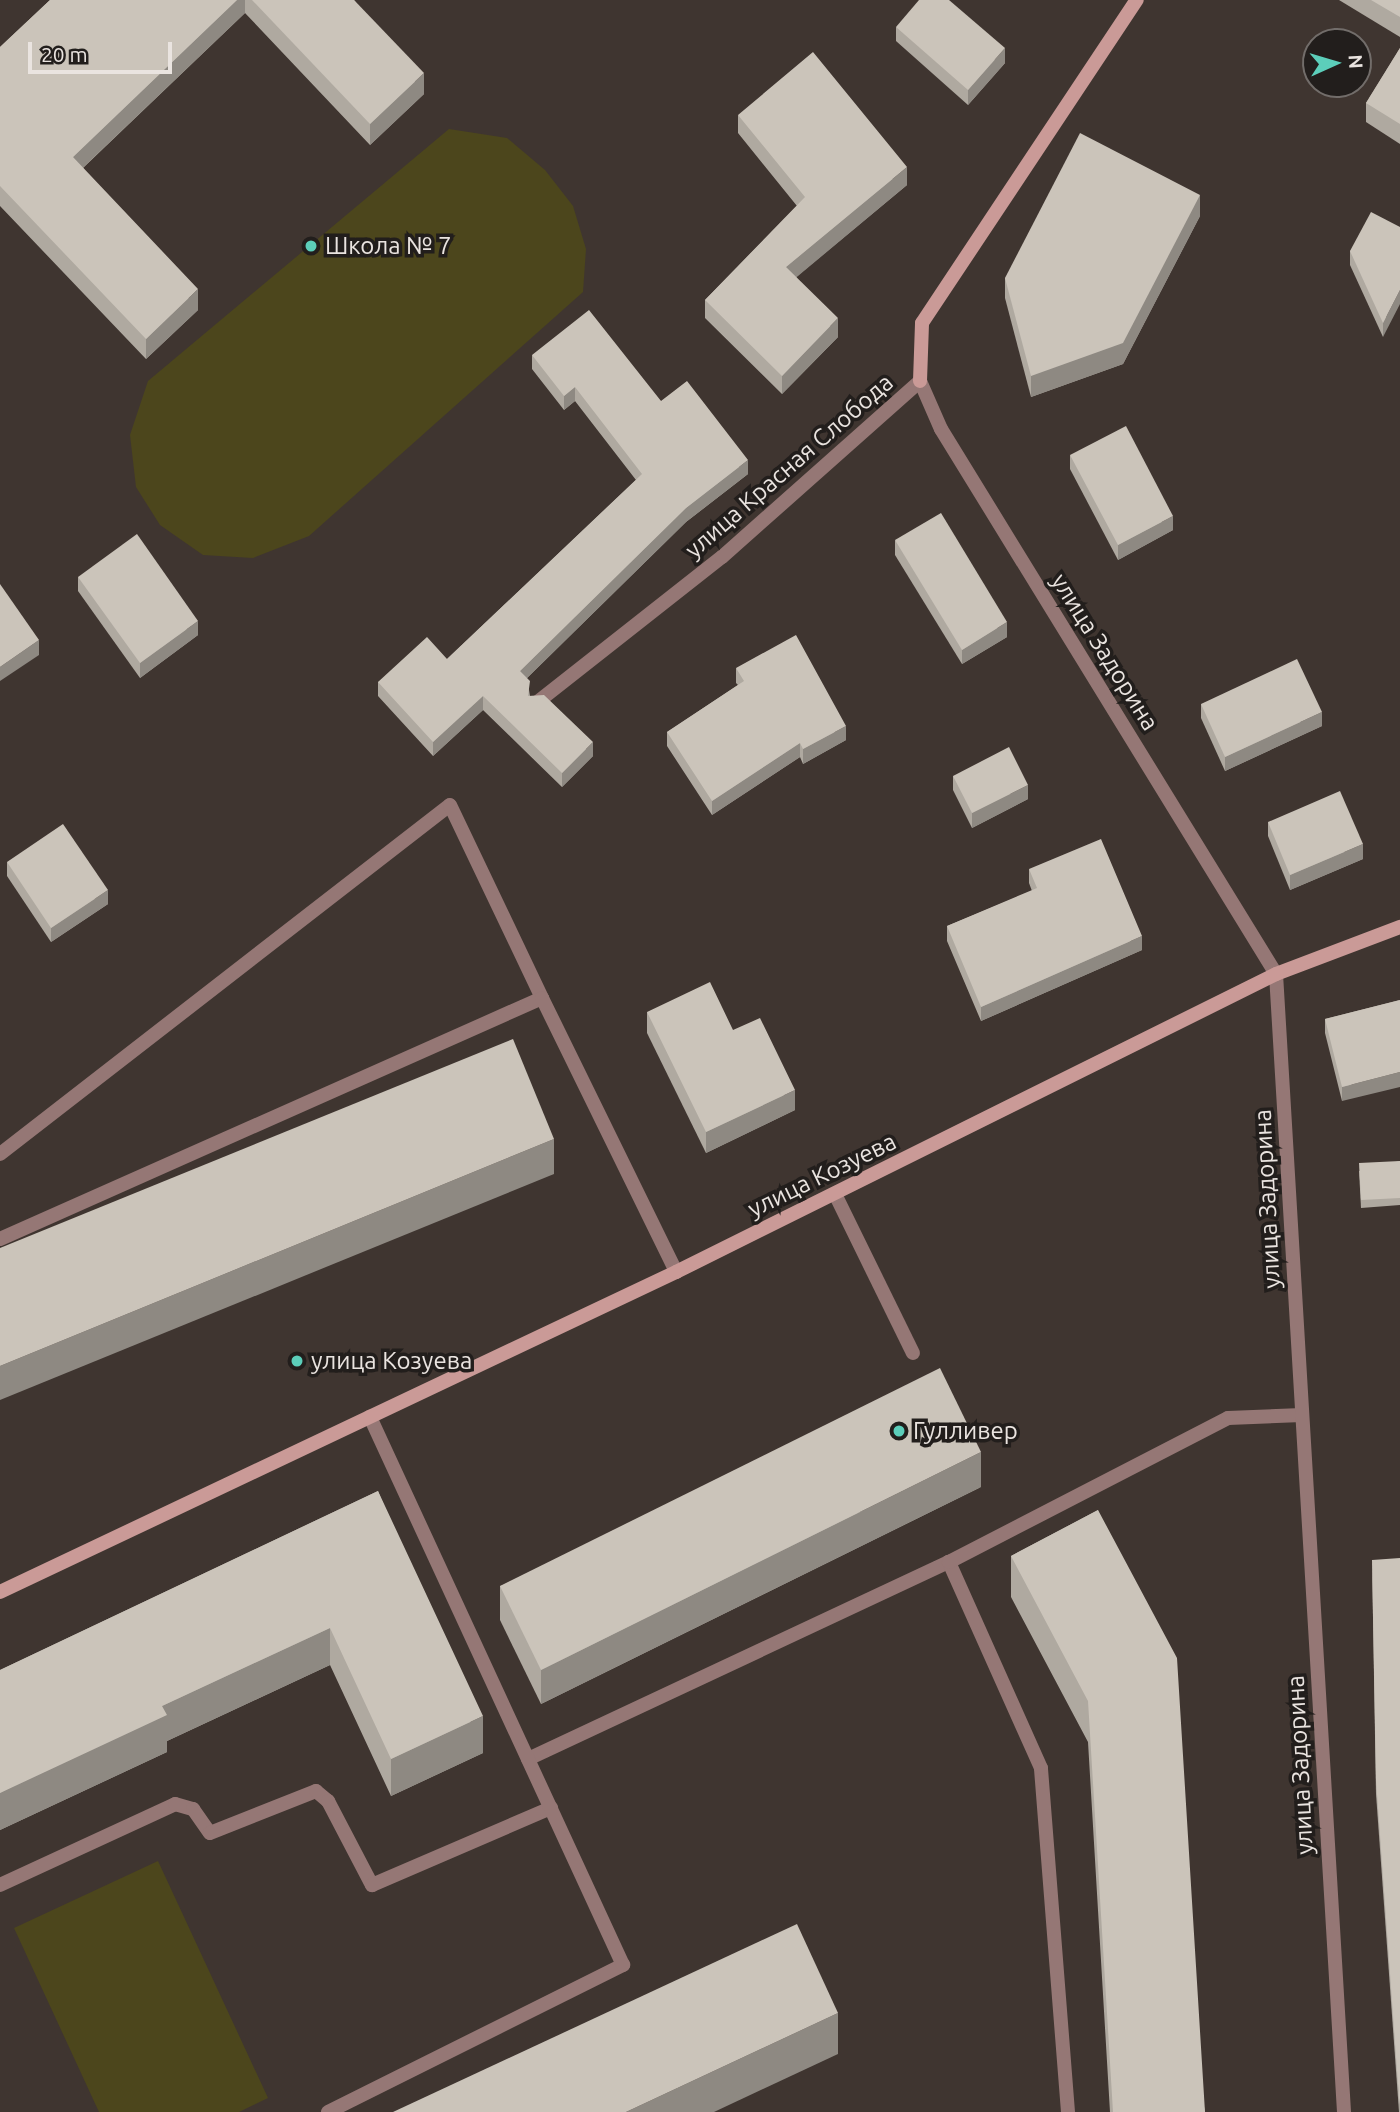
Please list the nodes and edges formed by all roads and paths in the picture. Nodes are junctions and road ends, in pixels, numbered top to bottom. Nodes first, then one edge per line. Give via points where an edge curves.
1 (1137, 0) edge
2 (920, 381) junction
3 (535, 704) edge
4 (1400, 927) edge
5 (1276, 974) junction
6 (542, 998) junction
7 (0, 1154) edge
8 (835, 1194) junction
9 (0, 1239) edge
10 (676, 1272) junction
11 (913, 1353) dead end
12 (1302, 1415) junction
13 (370, 1417) junction
14 (949, 1562) junction
15 (0, 1592) edge
16 (528, 1759) junction
17 (551, 1808) junction
18 (0, 1885) edge
19 (328, 2112) edge
20 (1068, 2112) edge
21 (1343, 2112) edge

1 - 2 street, улица Красная Слобода via 922,323
2 - 3 street, улица Красная Слобода via 722,557
2 - 5 street, улица Задорина via 941,429
4 - 5 street, улица Козуева
5 - 8 street, улица Козуева
5 - 12 street, улица Задорина
6 - 7 street via 450,804
6 - 9 street
6 - 10 street
8 - 10 street, улица Козуева
8 - 11 street
10 - 13 street, улица Козуева
12 - 14 street via 1228,1418
12 - 21 street, улица Задорина
13 - 15 street, улица Козуева
13 - 16 street
14 - 16 street
14 - 20 street via 1041,1768
16 - 17 street
17 - 18 street via 372,1885 328,1801 316,1791 209,1833 192,1809 175,1804
17 - 19 street via 623,1965

